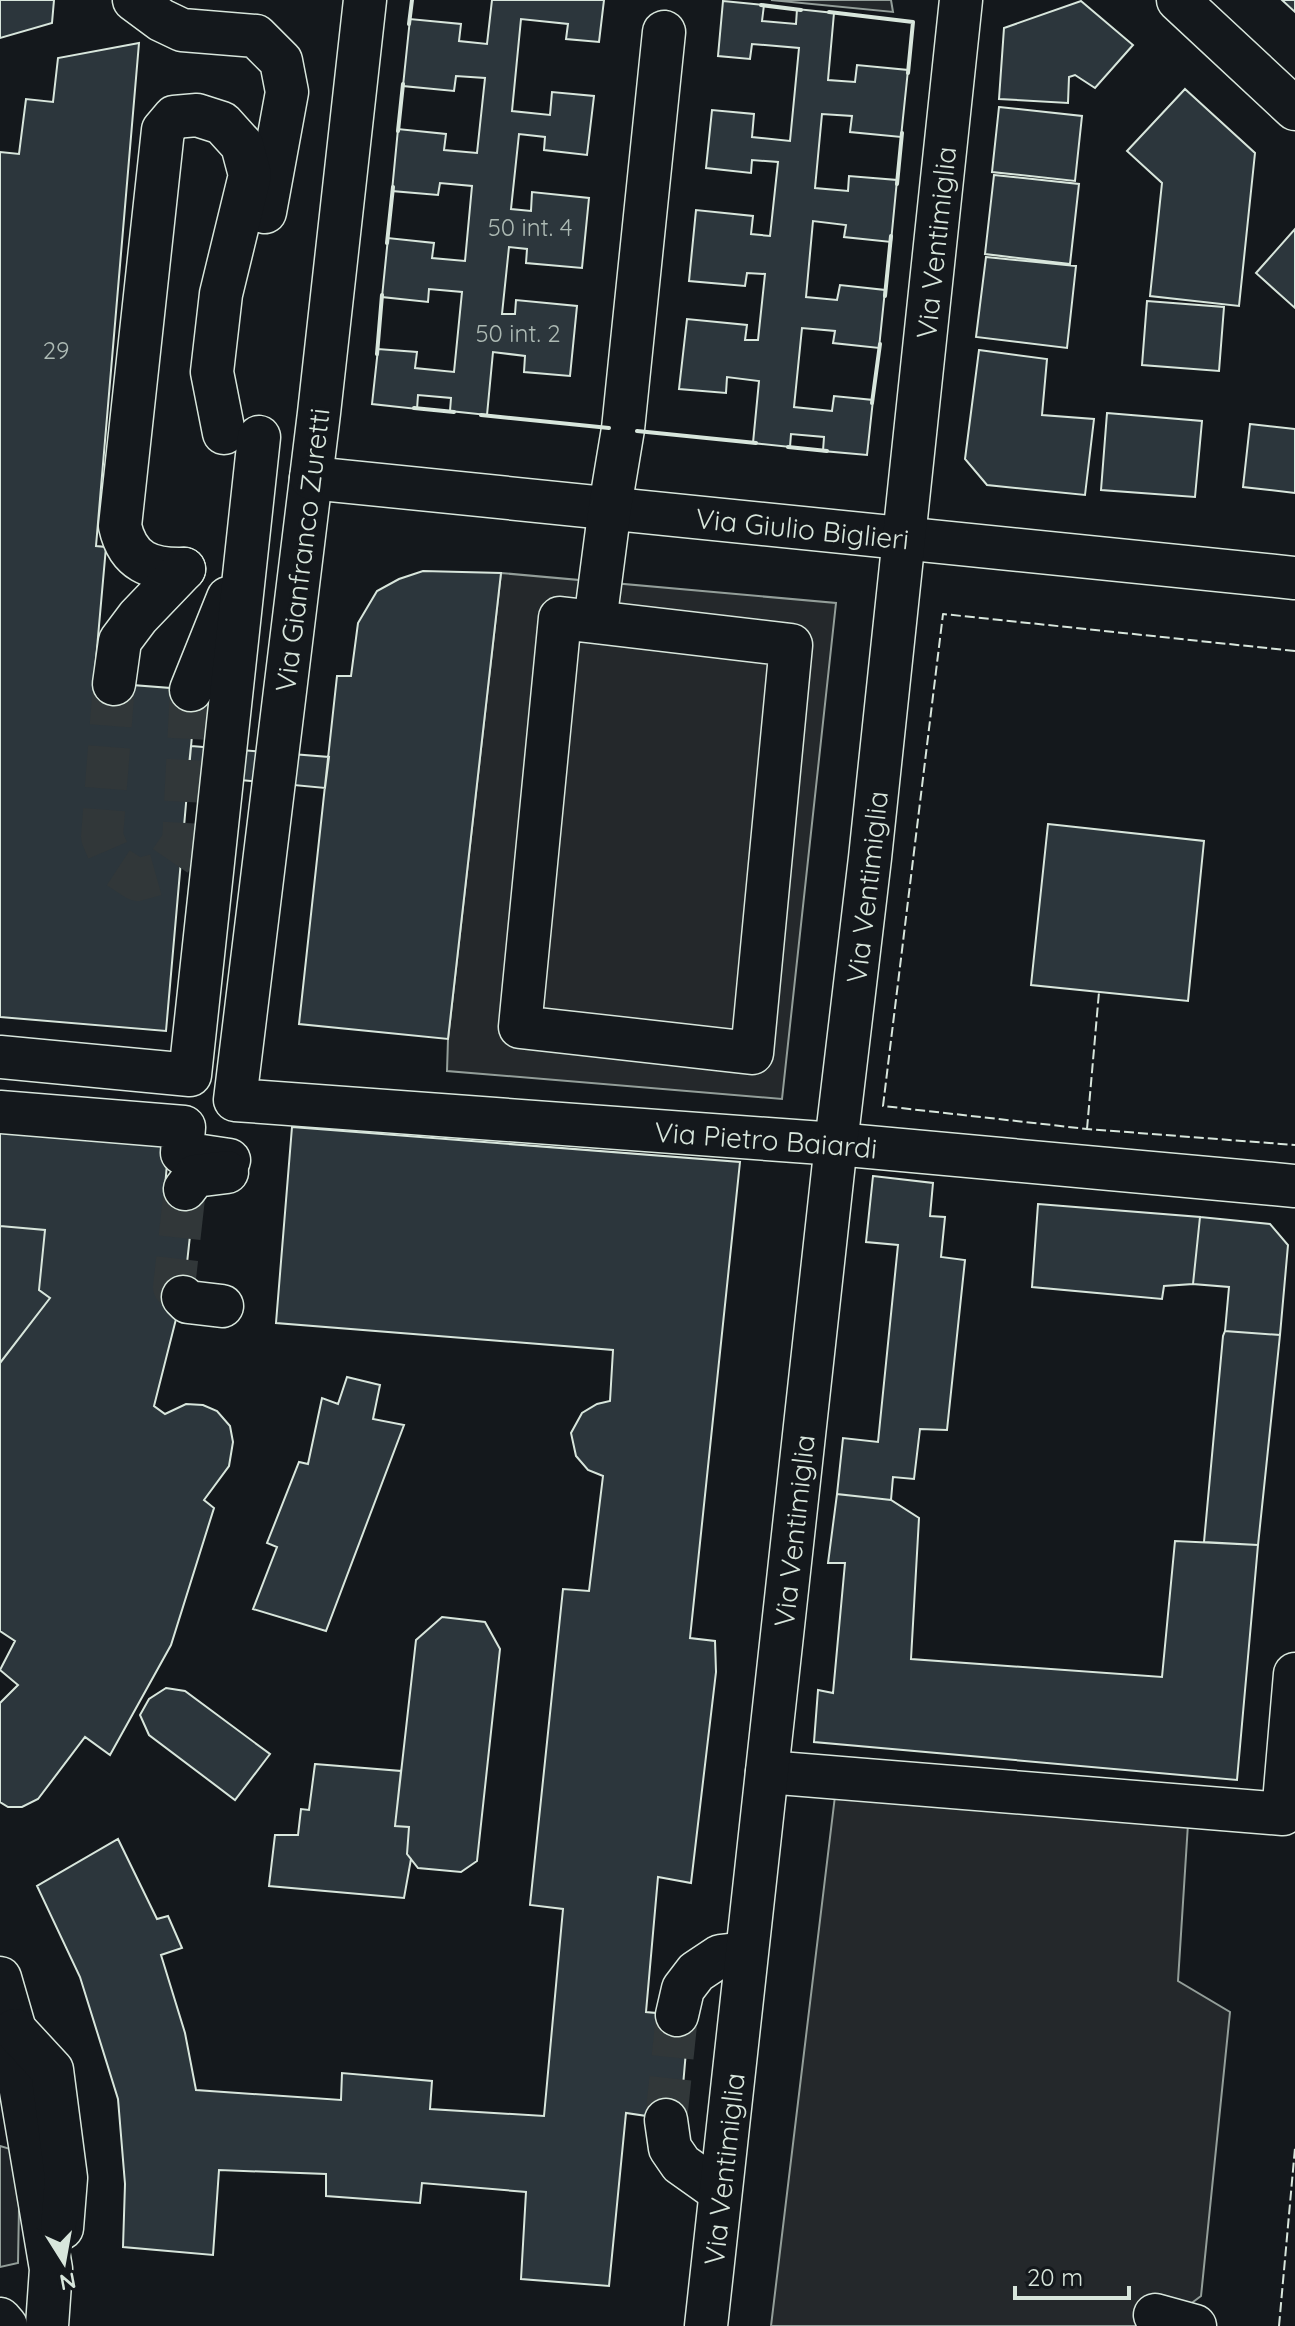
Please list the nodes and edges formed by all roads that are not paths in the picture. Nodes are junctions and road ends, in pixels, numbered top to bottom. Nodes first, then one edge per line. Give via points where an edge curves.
1 (134, 0) edge
2 (365, 0) edge
3 (961, 0) edge
4 (1178, 0) edge
5 (664, 32) dead end
6 (1295, 109) edge
7 (242, 435) junction
8 (311, 478) junction
9 (610, 507) junction
10 (905, 536) junction
11 (248, 550) junction
12 (1295, 578) edge
13 (595, 622) junction
14 (114, 684) tunnel mouth
15 (191, 690) tunnel mouth
16 (0, 1057) edge
17 (235, 1100) joint
18 (0, 1112) edge
19 (836, 1144) junction
20 (1295, 1186) edge
21 (185, 1189) dead end
22 (1295, 1674) edge
23 (767, 1772) junction
24 (746, 1953) junction
25 (0, 1978) edge
26 (677, 2015) tunnel mouth
27 (666, 2120) tunnel mouth
28 (719, 2191) junction
29 (1155, 2315) dead end
30 (0, 2319) edge
31 (6, 2326) edge
32 (47, 2326) edge
33 (706, 2326) edge
34 (1195, 2326) edge

1 - 7 street via 182,30 256,36 281,61 287,92
2 - 8 street, Via Gianfranco Zuretti
3 - 10 street, Via Ventimiglia
4 - 6 street
5 - 9 street via 623,429
7 - 11 street
7 - 14 street via 212,372 221,294 250,175 242,145 222,123 197,115 174,117 163,130 120,526 124,543 137,558 161,570 184,569 120,641
8 - 9 street, Via Giulio Biglieri
8 - 17 street, Via Gianfranco Zuretti
9 - 10 street, Via Giulio Biglieri
9 - 13 street
10 - 12 street, Via Giulio Biglieri
10 - 19 street, Via Ventimiglia
11 - 15 street
11 - 16 street via 190,1075
13 - 13 street via 560,618 520,1027 752,1053 791,645
17 - 19 street, Via Pietro Baiardi
18 - 21 street via 184,1127 182,1153 228,1166 195,1176
19 - 20 street, Via Pietro Baiardi
19 - 23 street, Via Ventimiglia
22 - 23 street via 1283,1814
23 - 24 street, Via Ventimiglia
24 - 26 street via 720,1956 696,1972 683,1989
24 - 28 street, Via Ventimiglia
25 - 32 street via 15,2030 51,2269
27 - 28 street via 670,2148 681,2164
28 - 33 street, Via Ventimiglia
29 - 34 street
30 - 31 street

